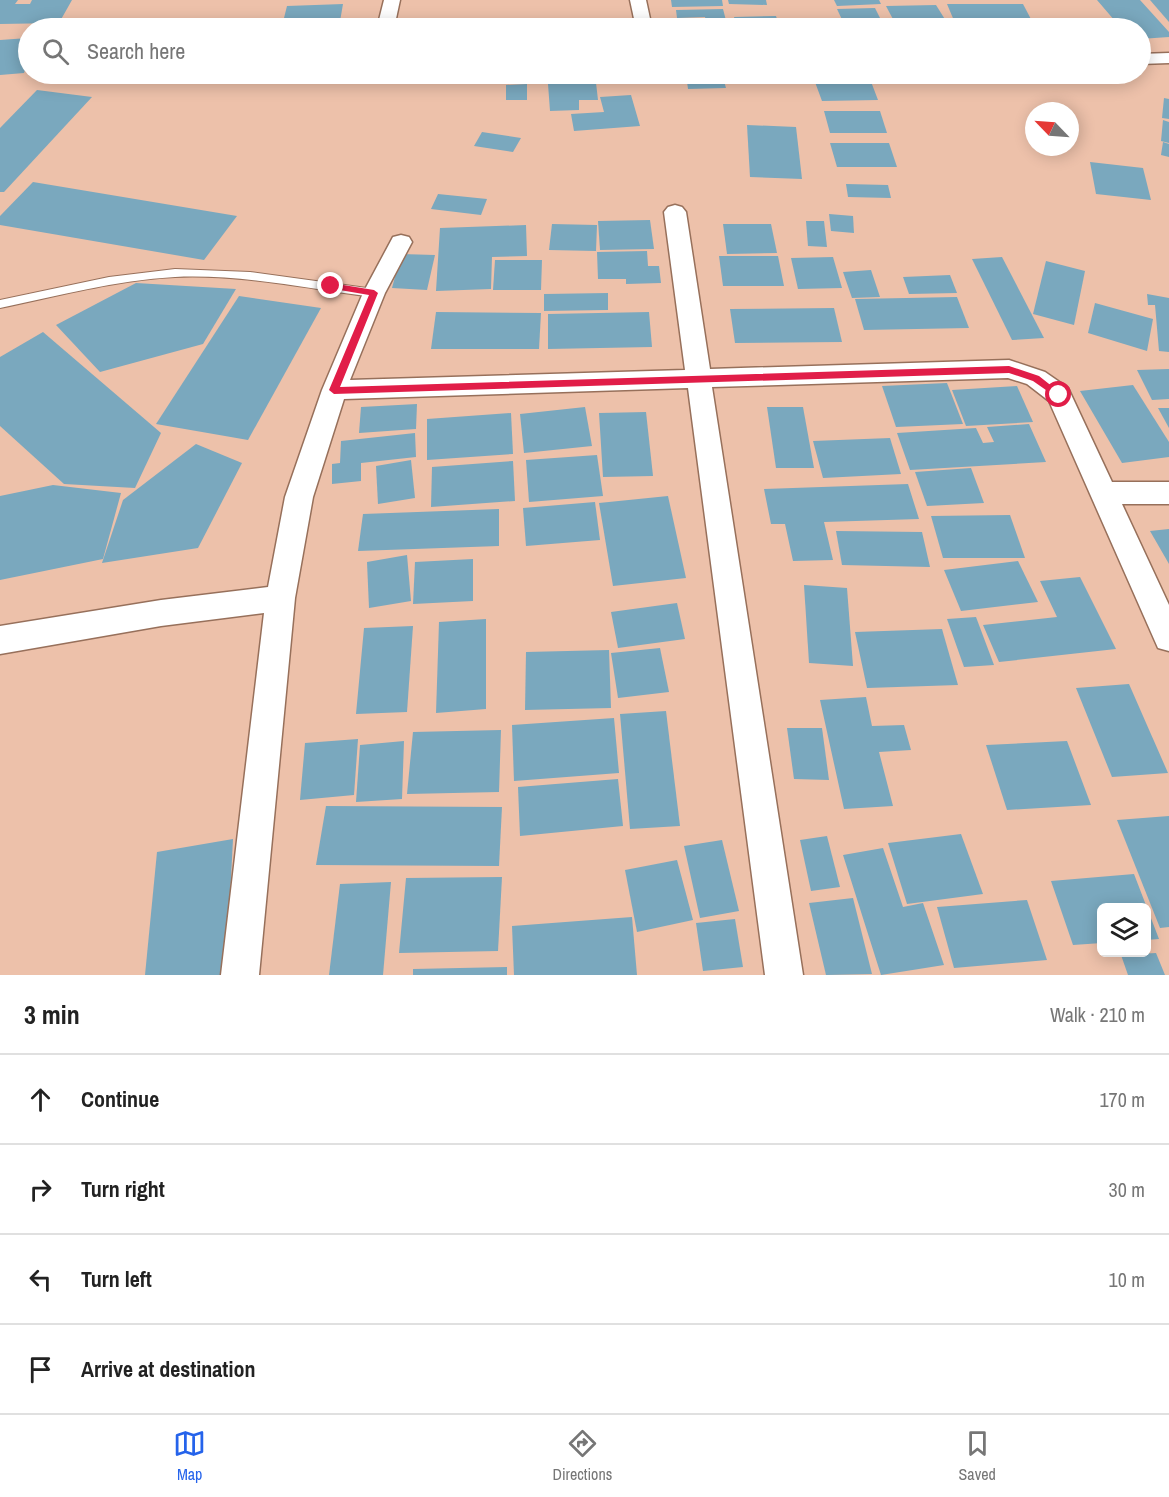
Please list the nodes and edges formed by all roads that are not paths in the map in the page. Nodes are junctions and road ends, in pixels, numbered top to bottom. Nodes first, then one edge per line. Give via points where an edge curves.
1 (392, 0) edge
2 (638, 0) edge
3 (388, 18) edge
4 (642, 18) edge
5 (1169, 58) edge
6 (1151, 59) edge
7 (675, 212) dead end
8 (401, 242) dead end
9 (374, 293) junction
10 (0, 304) edge
11 (698, 378) junction
12 (334, 390) junction
13 (1103, 493) junction
14 (1169, 493) edge
15 (280, 598) junction
16 (1169, 638) edge
17 (0, 640) edge
18 (240, 975) edge
19 (784, 975) edge

1 - 3 street
2 - 4 street
5 - 6 street
7 - 11 street
8 - 9 street
9 - 10 lane via 210,273 175,273
9 - 12 street
11 - 12 street
11 - 13 street via 1009,369 1036,378 1059,395
11 - 19 street
12 - 15 street via 299,498
13 - 14 street
13 - 16 street
15 - 17 street
15 - 18 street

